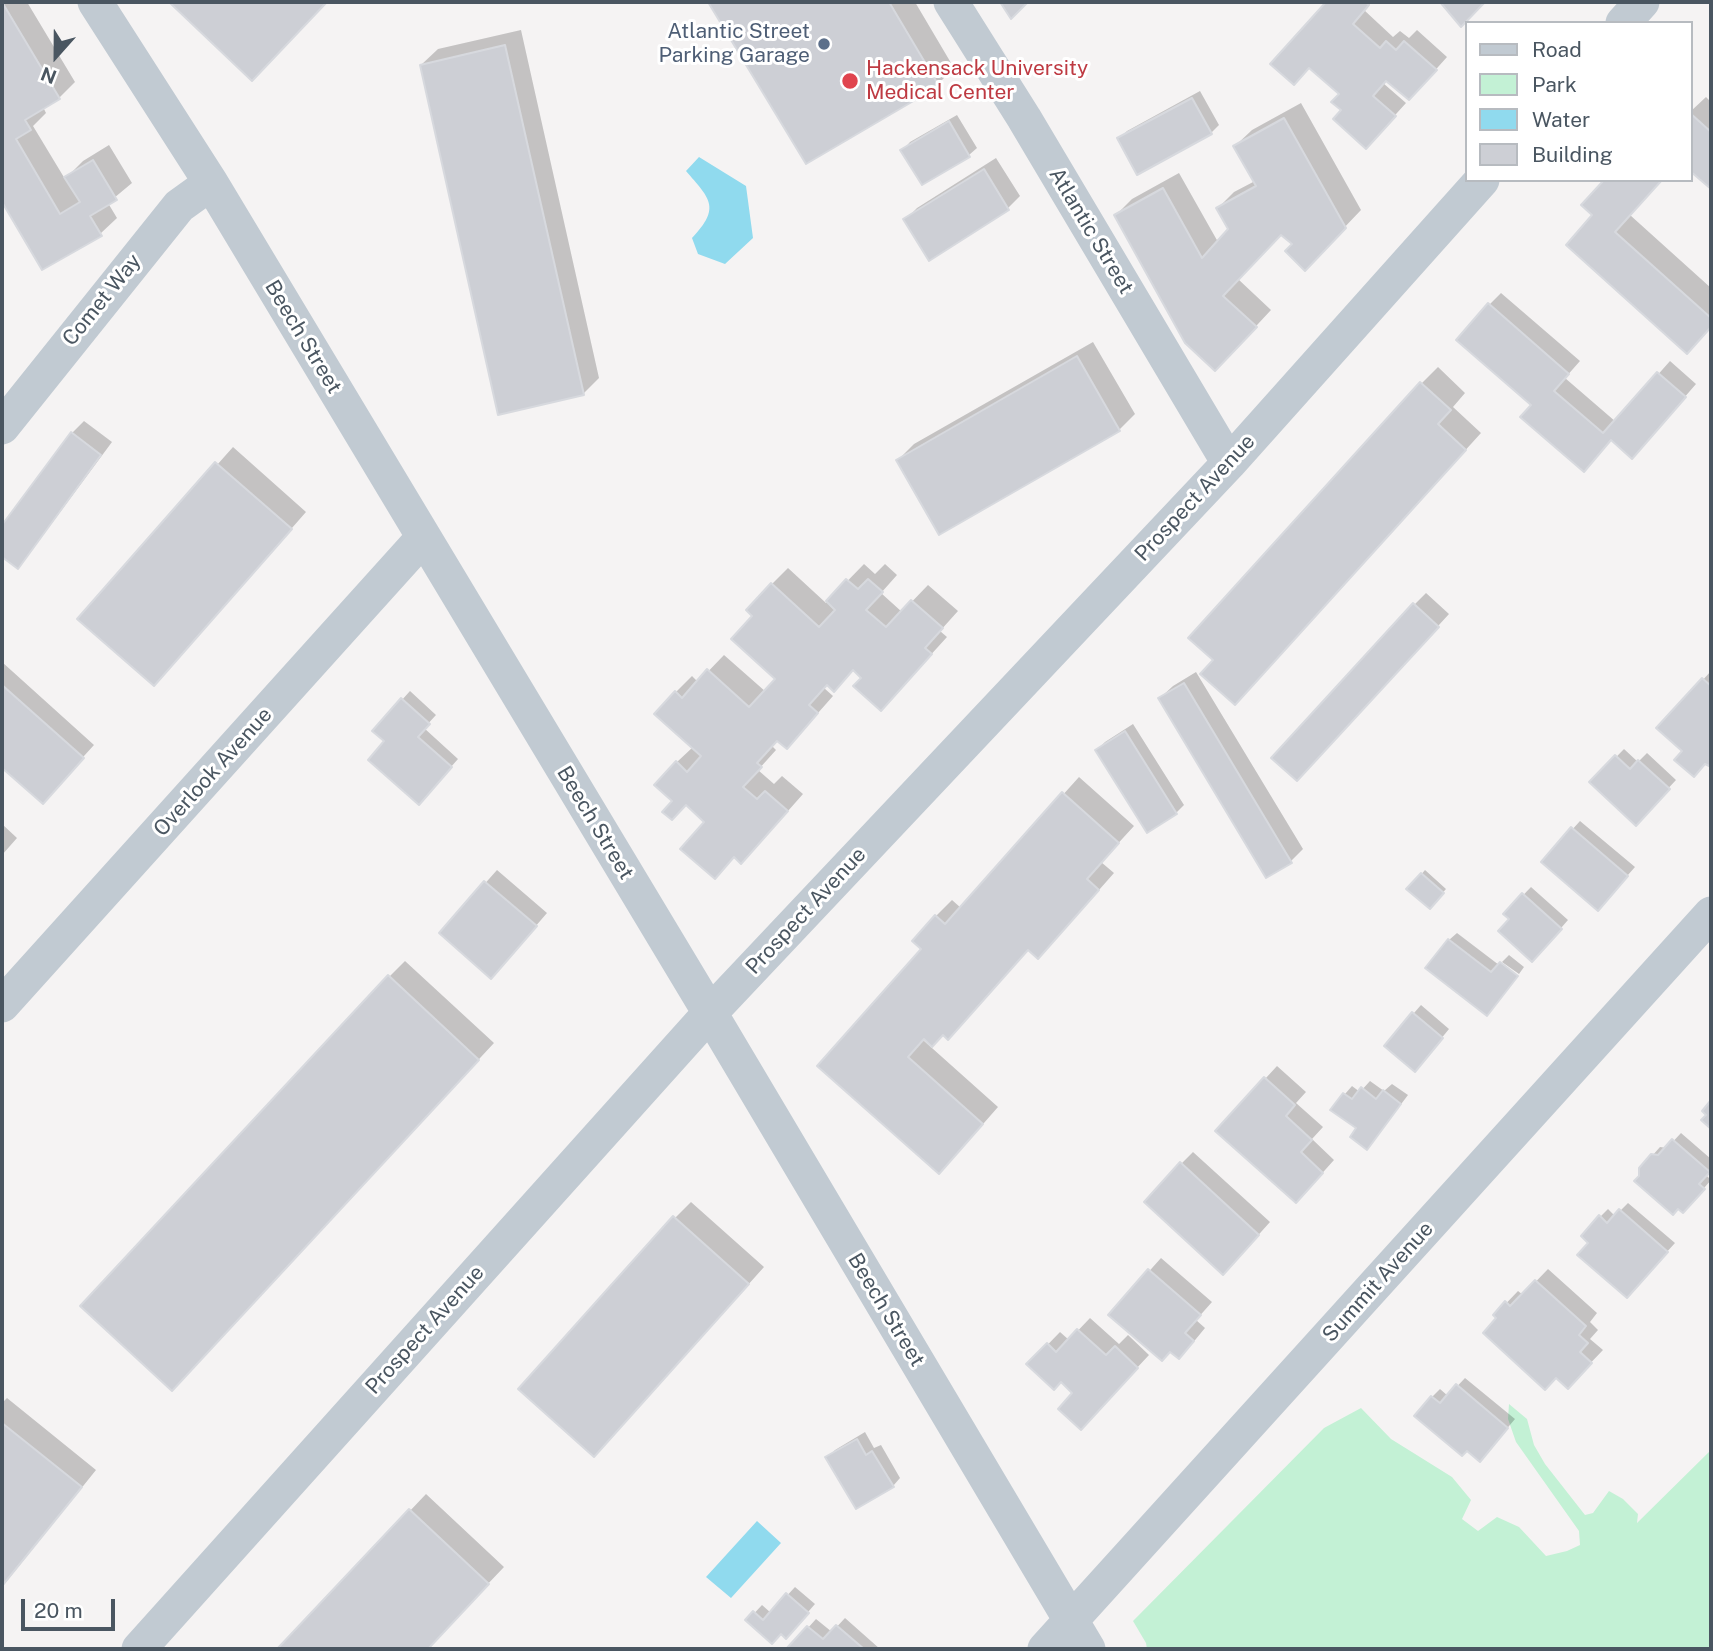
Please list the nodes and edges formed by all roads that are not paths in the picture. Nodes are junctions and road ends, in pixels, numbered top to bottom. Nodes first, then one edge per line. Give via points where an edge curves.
1 (95, 2) edge
2 (951, 2) edge
3 (1642, 2) edge
4 (1625, 21) edge
5 (1480, 182) edge
6 (212, 183) junction
7 (2, 427) edge
8 (1229, 463) junction
9 (423, 538) junction
10 (1711, 914) edge
11 (2, 1005) edge
12 (710, 1013) junction
13 (1079, 1635) edge
14 (139, 1649) edge
15 (1045, 1649) edge

1 - 6 street, Beech Street
2 - 8 street, Atlantic Street
3 - 4 street
5 - 8 street, Prospect Avenue
6 - 7 street, Comet Way via 179,206
6 - 9 street, Beech Street
8 - 12 street, Prospect Avenue
9 - 11 street, Overlook Avenue
9 - 12 street, Beech Street
10 - 13 street, Summit Avenue
12 - 13 street, Beech Street
12 - 14 street, Prospect Avenue
13 - 15 street, Summit Avenue

